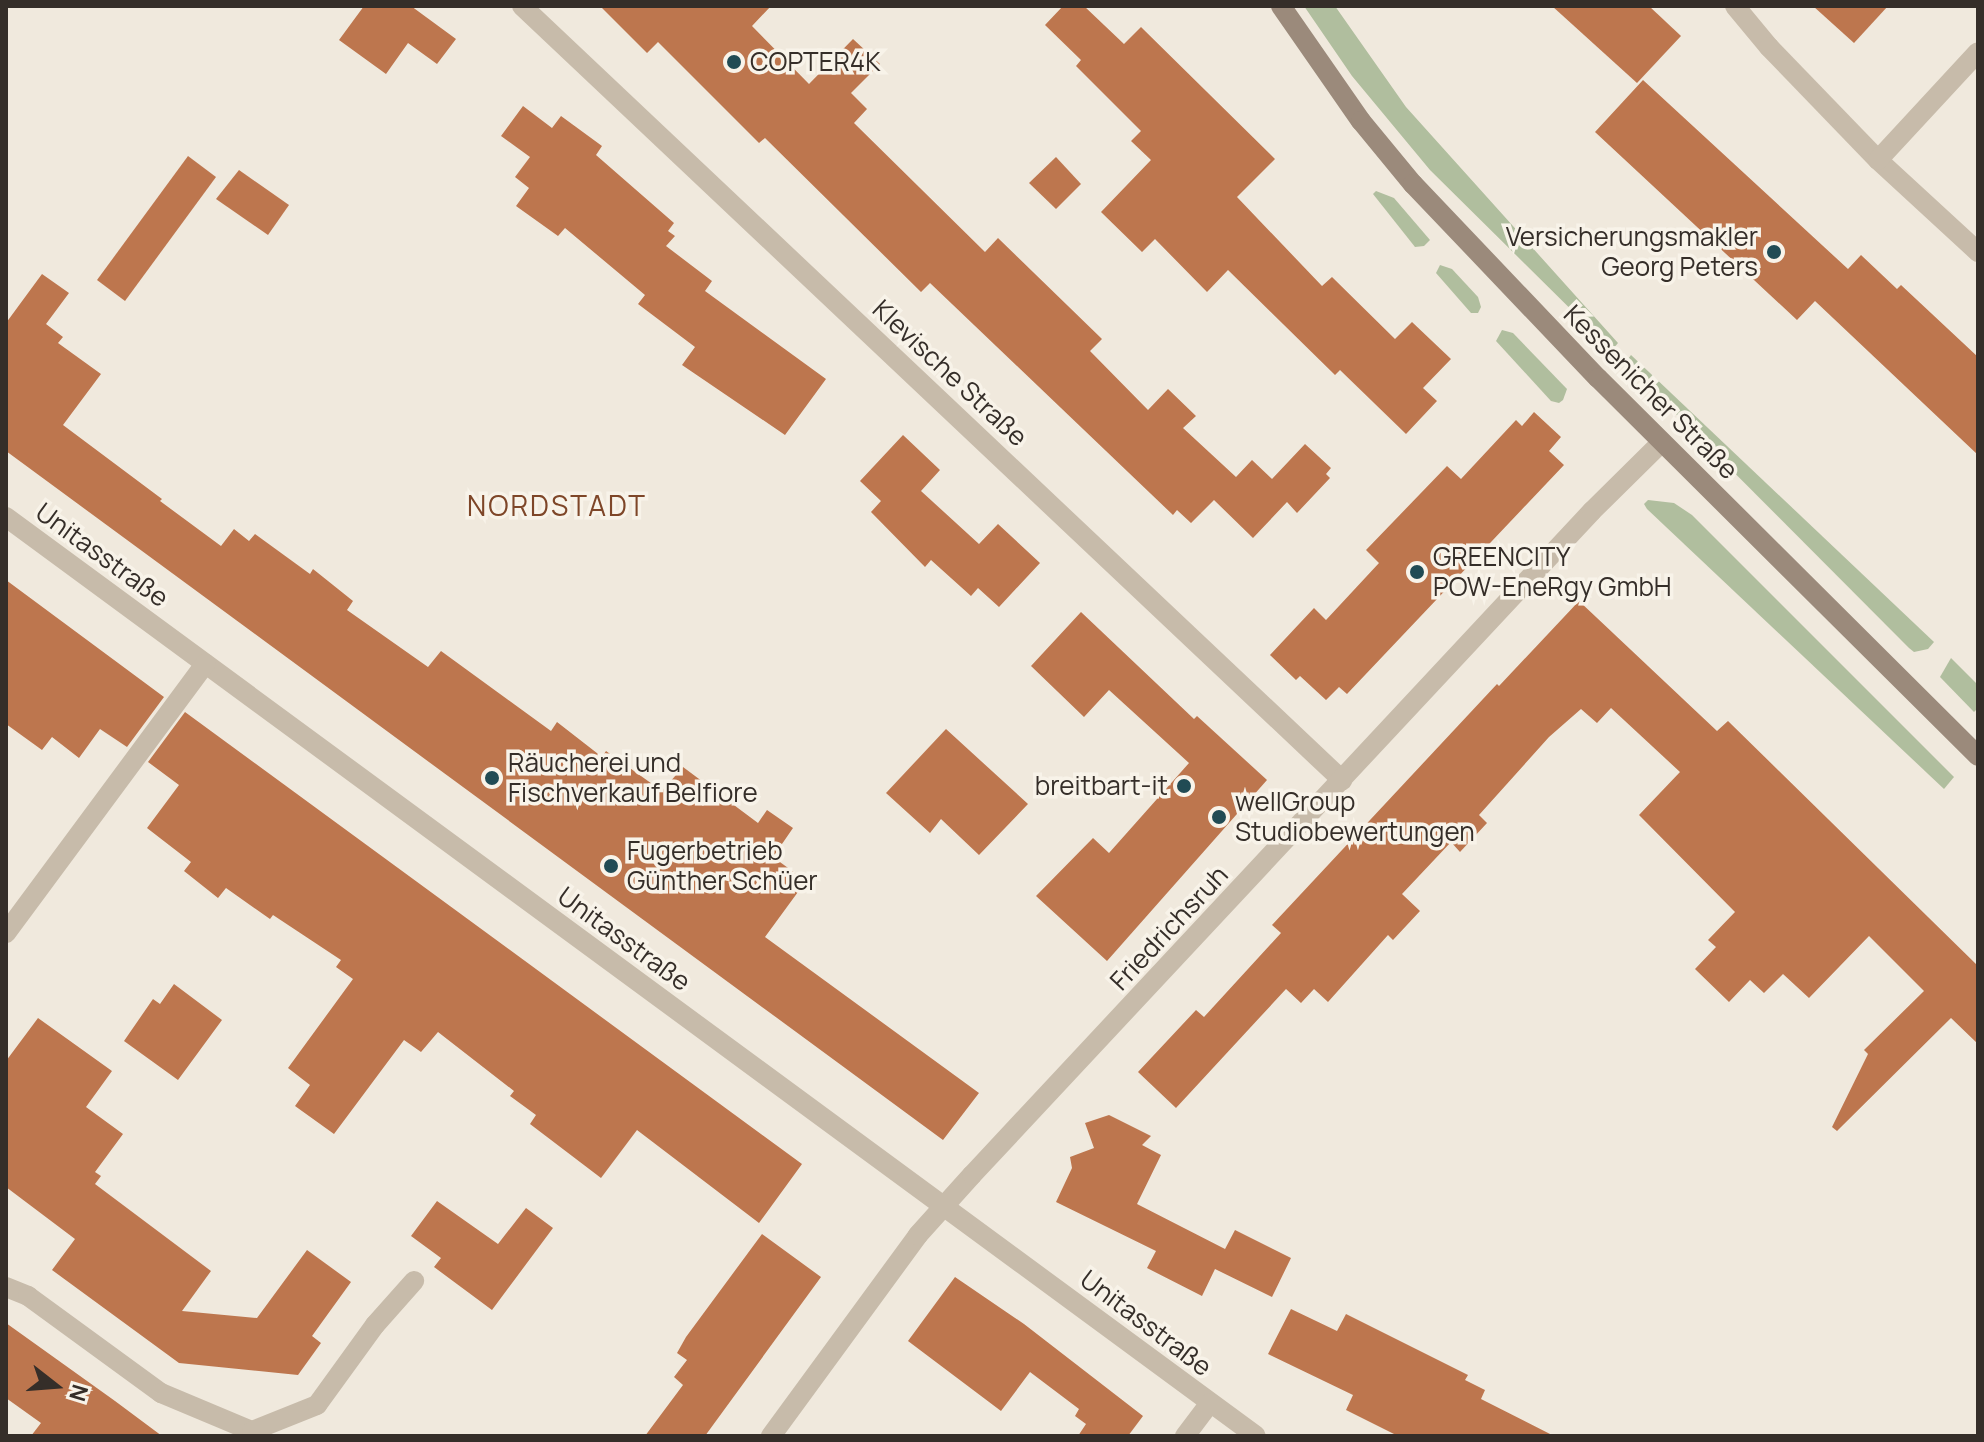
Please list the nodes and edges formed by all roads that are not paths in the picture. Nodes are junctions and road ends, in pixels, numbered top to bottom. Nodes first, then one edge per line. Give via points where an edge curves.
1 (522, 6) edge
2 (1281, 6) edge
3 (1735, 6) edge
4 (1978, 52) edge
5 (1878, 160) junction
6 (1978, 252) edge
7 (1662, 442) junction
8 (6, 517) edge
9 (205, 664) junction
10 (1978, 756) edge
11 (1342, 780) junction
12 (6, 933) edge
13 (944, 1207) junction
14 (414, 1281) dead end
15 (6, 1287) edge
16 (1210, 1403) junction
17 (771, 1436) edge
18 (1185, 1436) edge
19 (1256, 1436) edge

1 - 11 street, Klevische Straße
2 - 7 main road, Kessenicher Straße via 1361,121 1413,184
3 - 5 street
4 - 5 street
5 - 6 street
7 - 10 main road, Kessenicher Straße
7 - 11 street, Friedrichsruh
8 - 9 street, Unitasstraße
9 - 12 street
9 - 13 street, Unitasstraße
11 - 13 street, Friedrichsruh
13 - 16 street, Unitasstraße
13 - 17 street, Friedrichsruh
14 - 15 street via 317,1405 252,1431 161,1393 28,1296
16 - 18 street, Unitasstraße
16 - 19 street, Unitasstraße

